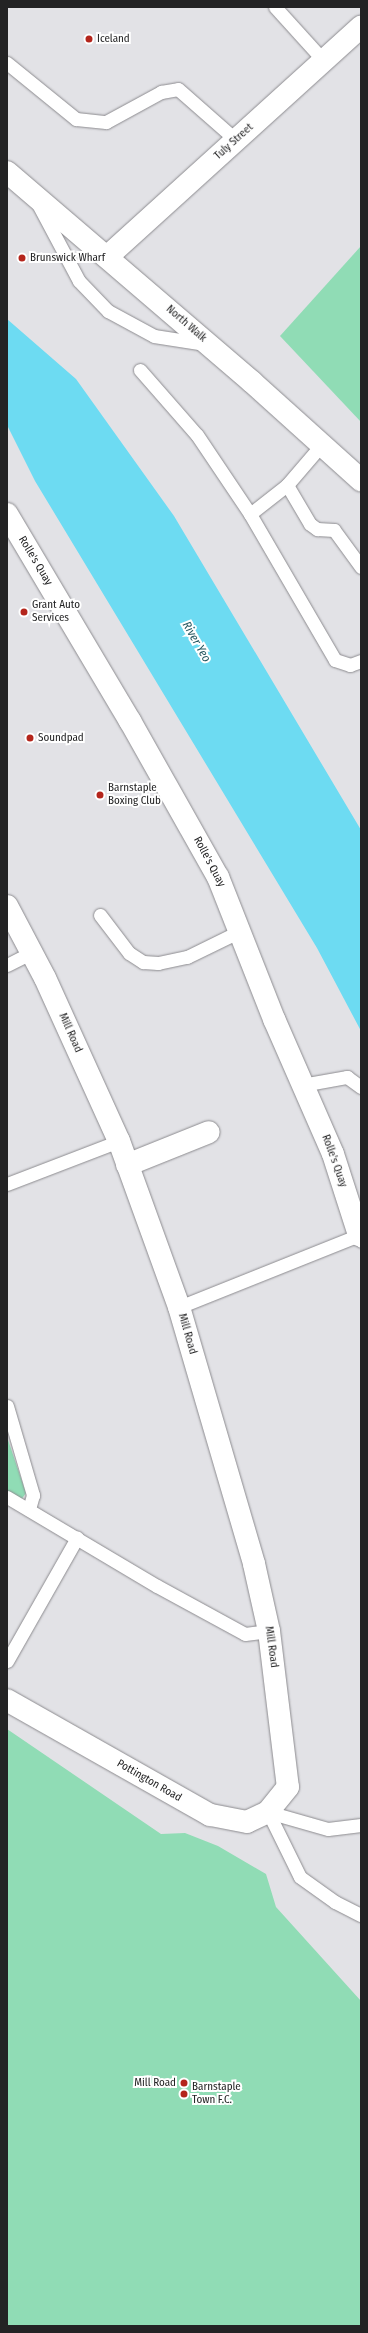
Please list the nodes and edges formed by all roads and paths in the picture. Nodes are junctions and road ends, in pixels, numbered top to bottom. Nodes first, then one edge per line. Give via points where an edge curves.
1 (275, 7) edge
2 (361, 27) edge
3 (324, 61) junction
4 (7, 63) edge
5 (236, 140) junction
6 (7, 172) edge
7 (30, 189) junction
8 (107, 257) junction
9 (210, 345) junction
10 (140, 370) dead end
11 (323, 443) junction
12 (361, 480) edge
13 (287, 485) junction
14 (7, 514) edge
15 (250, 514) junction
16 (361, 567) edge
17 (361, 661) edge
18 (7, 906) edge
19 (100, 915) dead end
20 (240, 932) junction
21 (33, 952) junction
22 (7, 964) edge
23 (302, 1085) junction
24 (361, 1087) edge
25 (209, 1132) dead end
26 (119, 1141) junction
27 (127, 1165) junction
28 (7, 1184) edge
29 (360, 1238) edge
30 (179, 1307) junction
31 (7, 1406) edge
32 (7, 1497) edge
33 (29, 1509) junction
34 (77, 1538) junction
35 (269, 1631) junction
36 (7, 1661) edge
37 (7, 1700) edge
38 (288, 1787) joint
39 (268, 1812) junction
40 (361, 1825) edge
41 (361, 1915) edge

1 - 3 lane
2 - 3 street, Tuly Street
3 - 5 street, Tuly Street
4 - 5 lane via 76,119 106,122 155,95 178,89
5 - 8 street, Tuly Street
6 - 7 street, North Walk
7 - 8 street, North Walk
7 - 9 lane via 79,282 108,311 154,336
8 - 9 street, North Walk
9 - 11 street, North Walk
10 - 15 lane via 197,435
11 - 12 street, North Walk
11 - 13 lane
13 - 15 lane
13 - 16 lane via 310,524 317,529 334,530
14 - 20 street, Rolle's Quay via 130,721 218,877
15 - 17 lane via 335,660 350,665
18 - 21 street, Mill Road
19 - 20 lane via 129,953 143,962 158,963 187,957
20 - 23 street, Rolle's Quay
21 - 22 lane
21 - 26 street, Mill Road
23 - 24 lane via 347,1077
23 - 29 street, Rolle's Quay via 333,1154
25 - 27 street
26 - 27 street, Mill Road
26 - 28 lane
27 - 30 street, Mill Road
29 - 30 lane
30 - 35 street, Mill Road via 254,1564
31 - 33 lane via 33,1495
32 - 33 lane
33 - 34 lane
34 - 35 lane via 245,1634
34 - 36 lane
35 - 38 street, Mill Road
37 - 39 street, Pottington Road via 210,1815 248,1822
38 - 39 street, Pottington Road
39 - 40 lane via 328,1829
39 - 41 lane via 300,1877 335,1902

